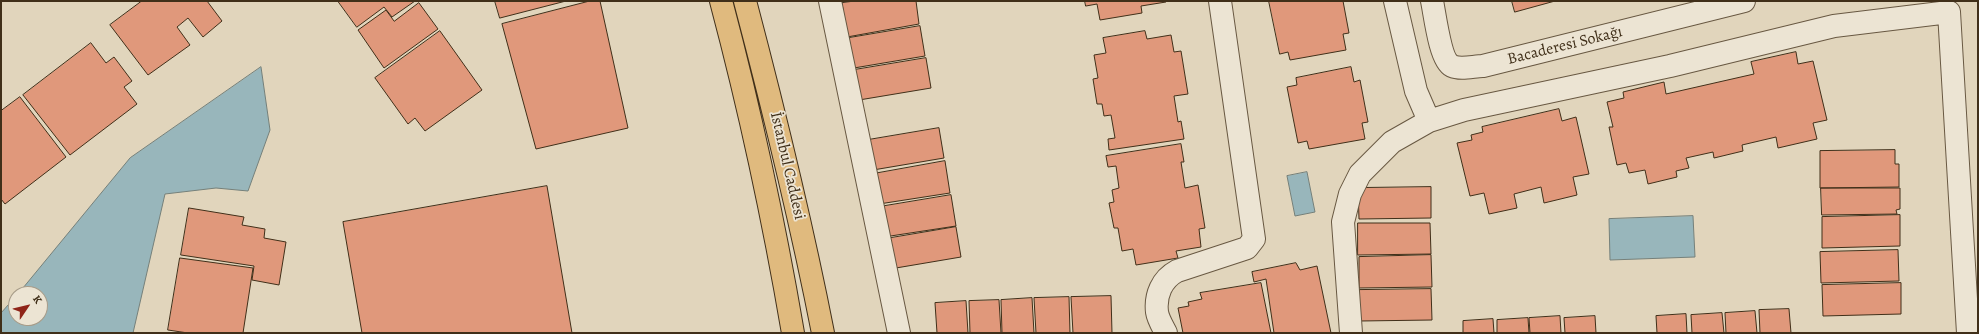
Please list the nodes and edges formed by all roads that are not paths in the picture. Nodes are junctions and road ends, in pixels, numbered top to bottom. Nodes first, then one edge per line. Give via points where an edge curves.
1 (721, 1) edge
2 (745, 1) edge
3 (830, 1) edge
4 (1220, 1) edge
5 (1394, 1) edge
6 (1432, 1) edge
7 (1744, 1) edge
8 (1429, 121) junction
9 (794, 333) edge
10 (823, 333) edge
11 (899, 333) edge
12 (1166, 333) edge
13 (1351, 333) edge
14 (1968, 333) edge

1 - 9 main road, İstanbul Caddesi via 758,154
2 - 10 main road, İstanbul Caddesi via 782,146
3 - 11 street
4 - 12 street via 1254,239 1247,248 1170,275 1158,295 1157,313
5 - 8 street via 1416,91
6 - 7 street, Bacaderesi Sokağı via 1443,56 1451,65 1458,67 1483,66
8 - 13 street via 1392,142 1360,174 1350,194 1343,222
8 - 14 street via 1464,110 1834,26 1949,12

